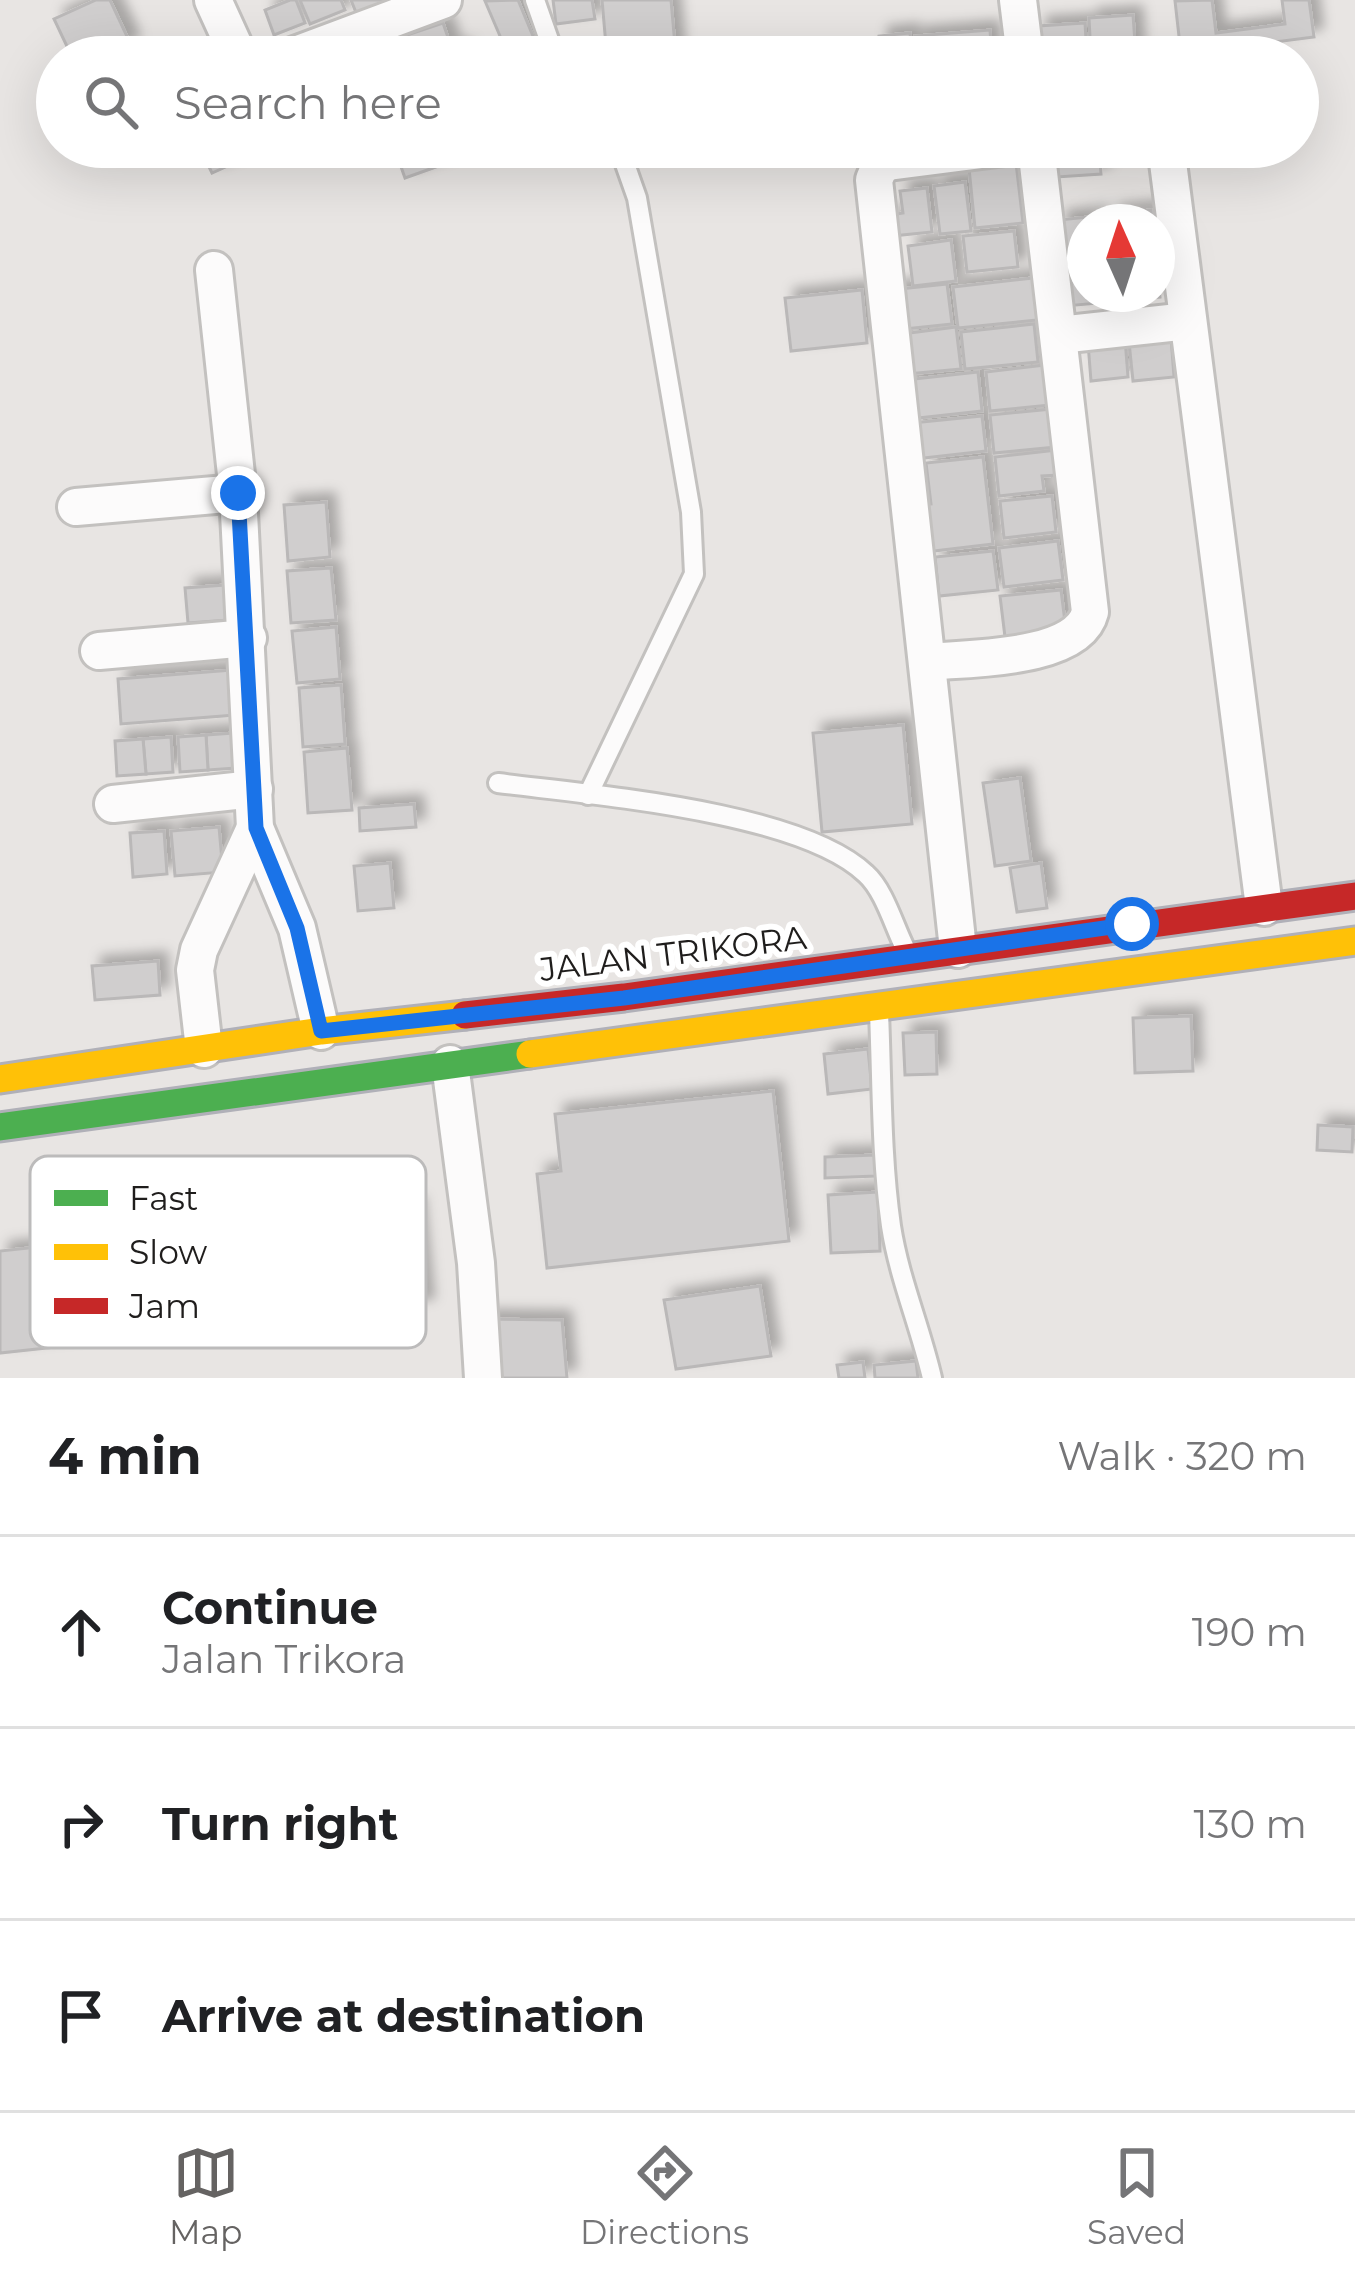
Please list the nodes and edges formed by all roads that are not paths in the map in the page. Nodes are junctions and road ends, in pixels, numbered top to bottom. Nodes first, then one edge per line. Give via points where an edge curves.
1 (213, 0) edge
2 (443, 0) edge
3 (535, 0) edge
4 (1018, 0) edge
5 (229, 36) edge
6 (346, 36) edge
7 (548, 36) edge
8 (1022, 36) edge
9 (625, 168) edge
10 (879, 168) edge
11 (1039, 168) edge
12 (1169, 168) edge
13 (214, 270) dead end
14 (1188, 320) junction
15 (1059, 335) junction
16 (238, 493) junction
17 (76, 507) dead end
18 (248, 638) junction
19 (99, 651) dead end
20 (926, 662) junction
21 (499, 783) dead end
22 (254, 789) junction
23 (588, 795) junction
24 (113, 804) dead end
25 (256, 828) junction
26 (1355, 896) edge
27 (1264, 907) junction
28 (1355, 941) edge
29 (958, 950) junction
30 (910, 958) junction
31 (879, 1008) junction
32 (321, 1031) junction
33 (204, 1049) junction
34 (140, 1057) junction
35 (450, 1064) junction
36 (33, 1074) junction
37 (0, 1079) edge
38 (154, 1106) junction
39 (50, 1119) junction
40 (0, 1127) edge
41 (483, 1378) edge
42 (932, 1378) edge

1 - 5 street
2 - 6 street
3 - 7 lane
4 - 8 street
9 - 23 lane via 691,512 694,574
10 - 20 street via 874,180
11 - 15 street
12 - 14 street
13 - 16 street
14 - 15 street
14 - 27 street
15 - 20 street via 1088,623 1064,643
16 - 17 street
16 - 18 street
18 - 19 street
18 - 22 street
20 - 29 street
21 - 23 lane
22 - 24 street
22 - 25 street
23 - 30 lane via 681,807 819,842 869,876
25 - 32 street via 297,928
25 - 33 street via 199,950
26 - 27 main road, JALAN TRIKORA
27 - 29 main road, JALAN TRIKORA
28 - 31 main road
29 - 30 main road, JALAN TRIKORA
30 - 32 main road, JALAN TRIKORA
31 - 35 main road
31 - 42 lane via 891,1225
32 - 33 main road, JALAN TRIKORA
33 - 34 main road, JALAN TRIKORA
34 - 36 main road, JALAN TRIKORA
34 - 38 main road via 138,1082
35 - 38 main road
35 - 41 street
36 - 37 main road, JALAN TRIKORA
36 - 39 main road via 52,1090
38 - 39 main road
39 - 40 main road

